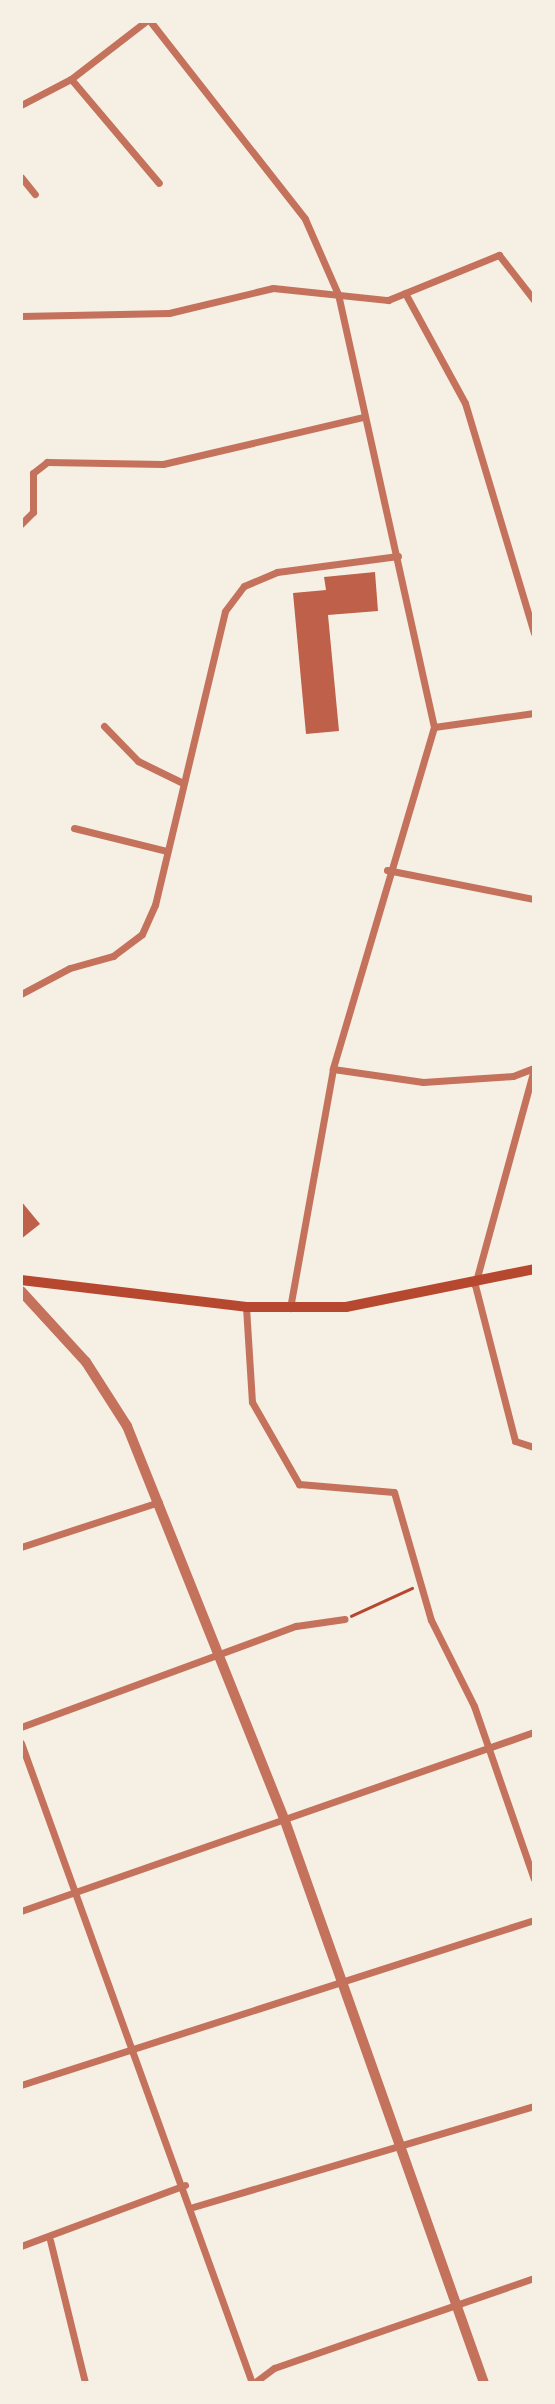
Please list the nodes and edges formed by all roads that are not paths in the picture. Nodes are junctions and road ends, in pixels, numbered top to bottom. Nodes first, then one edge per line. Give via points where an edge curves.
1 (148, 21) edge
2 (71, 79) junction
3 (21, 105) edge
4 (21, 177) edge
5 (159, 183) dead end
6 (35, 194) dead end
7 (405, 293) junction
8 (338, 294) junction
9 (534, 300) edge
10 (21, 316) edge
11 (364, 417) junction
12 (21, 524) edge
13 (398, 556) junction
14 (534, 633) edge
15 (534, 713) edge
16 (104, 726) dead end
17 (434, 727) junction
18 (183, 783) junction
19 (74, 828) dead end
20 (167, 851) junction
21 (387, 870) junction
22 (534, 899) edge
23 (21, 994) edge
24 (333, 1069) junction
25 (534, 1069) edge
26 (534, 1269) edge
27 (21, 1280) edge
28 (475, 1285) junction
29 (21, 1291) edge
30 (246, 1307) junction
31 (290, 1308) junction
32 (533, 1450) edge
33 (159, 1502) junction
34 (21, 1547) edge
35 (344, 1619) road end
36 (223, 1657) junction
37 (21, 1727) edge
38 (534, 1732) edge
39 (21, 1743) edge
40 (484, 1748) junction
41 (285, 1821) junction
42 (534, 1879) edge
43 (78, 1891) junction
44 (21, 1912) edge
45 (534, 1920) edge
46 (345, 1984) junction
47 (136, 2049) junction
48 (21, 2085) edge
49 (534, 2106) edge
50 (400, 2144) junction
51 (185, 2185) junction
52 (192, 2207) junction
53 (50, 2240) junction
54 (21, 2246) edge
55 (534, 2278) edge
56 (458, 2306) junction
57 (85, 2383) edge
58 (253, 2383) edge
59 (484, 2383) edge

1 - 2 street
1 - 8 street via 305,219
2 - 3 street
2 - 5 street
4 - 6 street
7 - 8 street via 388,300
7 - 9 street via 499,255
7 - 14 street via 464,403
8 - 10 street via 273,288 169,313
8 - 11 street
11 - 12 street via 163,464 47,463 33,473 33,512
11 - 13 street
13 - 17 street
13 - 18 street via 277,572 244,586 225,611
15 - 17 street
16 - 18 street via 138,761
17 - 21 street
18 - 20 street
19 - 20 street
20 - 23 street via 142,934 113,956 70,968
21 - 22 street
21 - 24 street
24 - 25 street via 423,1082 513,1076
24 - 31 street
25 - 28 street
26 - 28 main road
27 - 30 main road
28 - 31 main road via 380,1304
28 - 32 street via 515,1441
29 - 33 street via 86,1362 127,1426
30 - 31 main road
30 - 40 street via 252,1402 299,1485 394,1492 431,1620 474,1706
33 - 34 street
33 - 36 street
35 - 36 street via 296,1626
36 - 37 street
36 - 41 street
38 - 40 street
39 - 43 street
40 - 41 street
40 - 42 street
41 - 43 street
41 - 46 street
43 - 44 street
43 - 47 street
45 - 46 street
46 - 47 street
46 - 50 street
47 - 48 street
47 - 51 street
49 - 50 street
50 - 52 street
50 - 56 street
51 - 52 street
51 - 53 street
52 - 58 street
53 - 54 street
53 - 57 street
55 - 56 street
56 - 58 street via 274,2368
56 - 59 street

